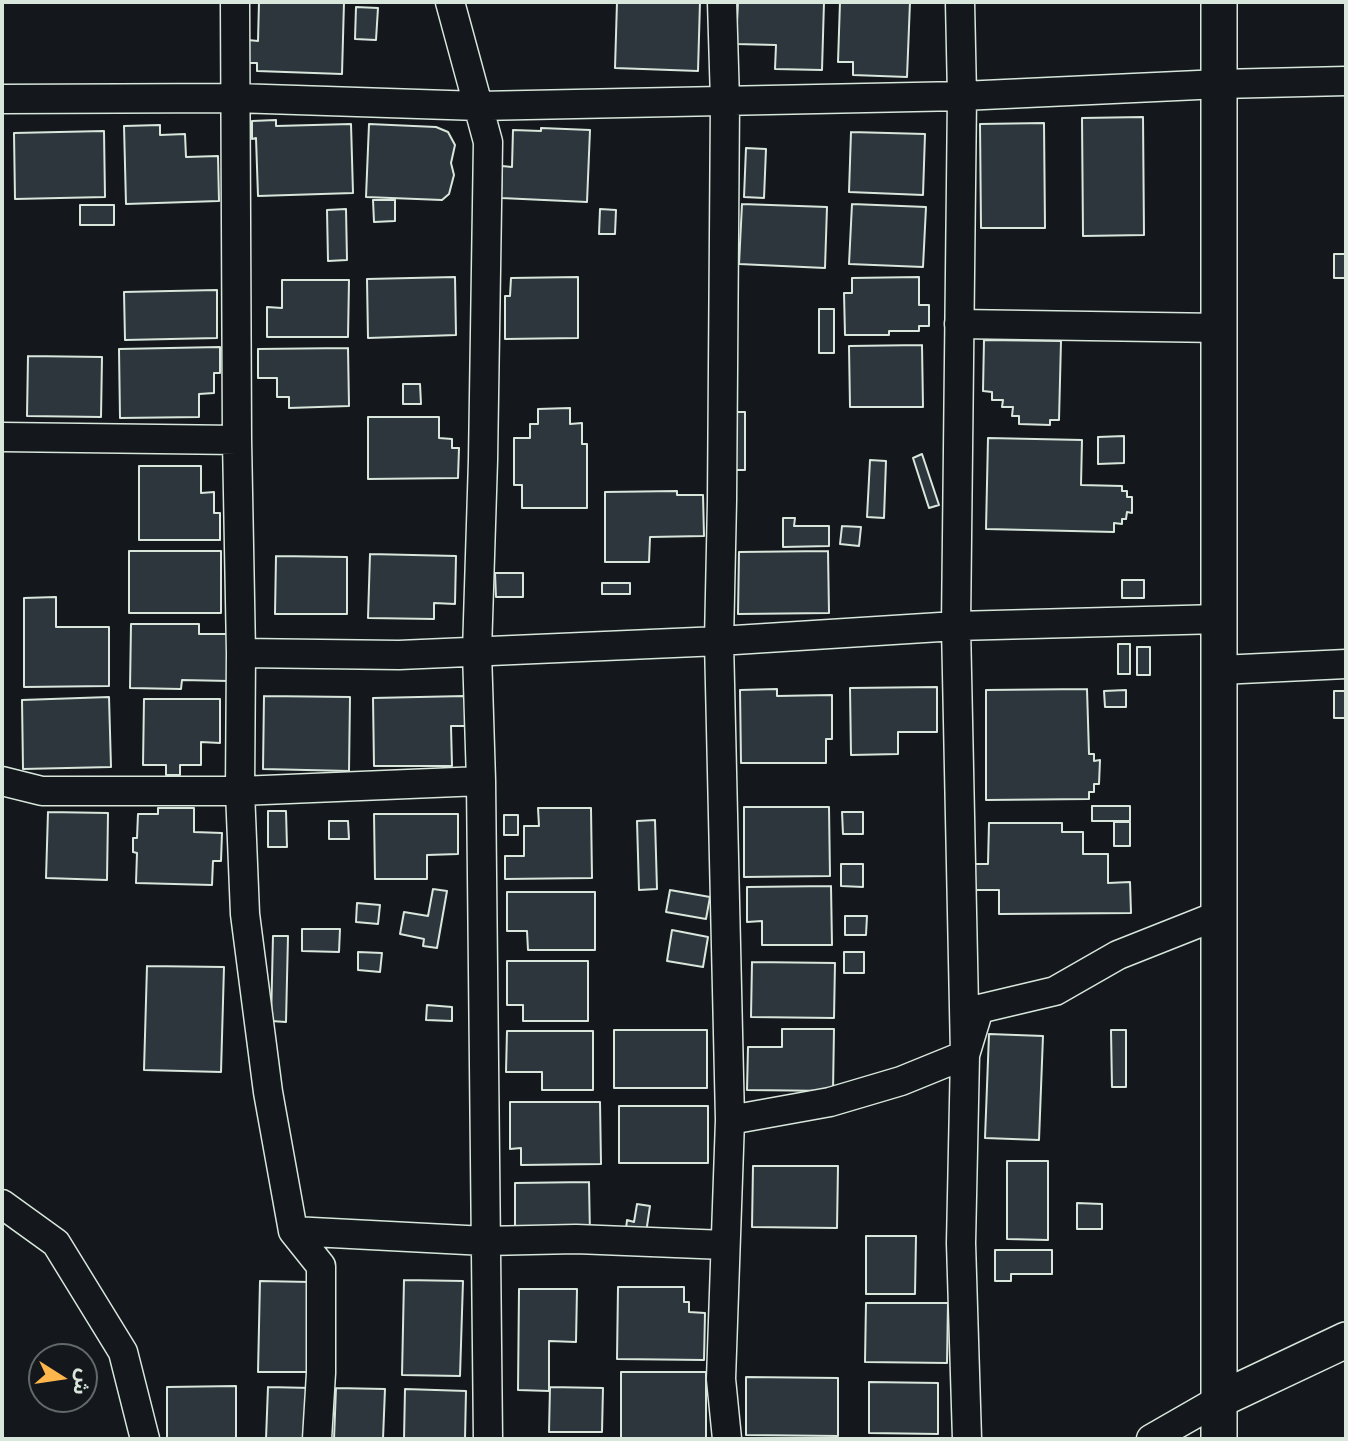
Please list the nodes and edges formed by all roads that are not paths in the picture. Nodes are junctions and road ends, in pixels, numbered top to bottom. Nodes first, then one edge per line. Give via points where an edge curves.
1 (235, 2) edge
2 (450, 2) edge
3 (722, 2) edge
4 (960, 2) edge
5 (1219, 2) edge
6 (1346, 80) edge
7 (1220, 83) junction
8 (962, 96) junction
9 (235, 98) junction
10 (2, 99) edge
11 (725, 101) junction
12 (479, 106) junction
13 (959, 324) junction
14 (1220, 328) junction
15 (2, 437) edge
16 (237, 440) junction
17 (1220, 619) junction
18 (956, 626) junction
19 (719, 641) junction
20 (477, 652) junction
21 (242, 653) junction
22 (1346, 664) edge
23 (1220, 670) junction
24 (2, 781) edge
25 (481, 782) junction
26 (240, 791) junction
27 (1219, 915) junction
28 (965, 1055) junction
29 (730, 1120) junction
30 (2, 1204) edge
31 (293, 1231) junction
32 (485, 1241) junction
33 (724, 1245) junction
34 (1346, 1340) edge
35 (1219, 1401) junction
36 (145, 1439) edge
37 (317, 1439) edge
38 (488, 1439) edge
39 (727, 1439) edge
40 (967, 1439) edge
41 (1150, 1439) edge
42 (1220, 1439) edge

1 - 9 street
2 - 12 street
3 - 11 street
4 - 8 street
5 - 7 street
6 - 7 street
7 - 8 street
7 - 14 street
8 - 11 street
8 - 13 street
9 - 10 street
9 - 12 street
9 - 16 street
11 - 12 street
11 - 19 street
12 - 20 street via 488,142
13 - 14 street
13 - 18 street
14 - 17 street
15 - 16 street
16 - 21 street
17 - 18 street
17 - 23 street
18 - 19 street
18 - 28 street
19 - 20 street
19 - 29 street
20 - 21 street
20 - 25 street
21 - 26 street
22 - 23 street
23 - 27 street
24 - 26 street via 42,791
25 - 26 street
25 - 32 street
26 - 31 street via 246,925 268,1093
27 - 28 street via 1118,954 1055,991 979,1009
27 - 35 street
28 - 29 street via 901,1081 830,1102
28 - 40 street via 961,1243
29 - 33 street
30 - 36 street via 56,1243 123,1353
31 - 32 street
31 - 37 street via 321,1266
32 - 33 street via 576,1239
32 - 38 street
33 - 39 street via 720,1379
34 - 35 street
35 - 41 street
35 - 42 street

